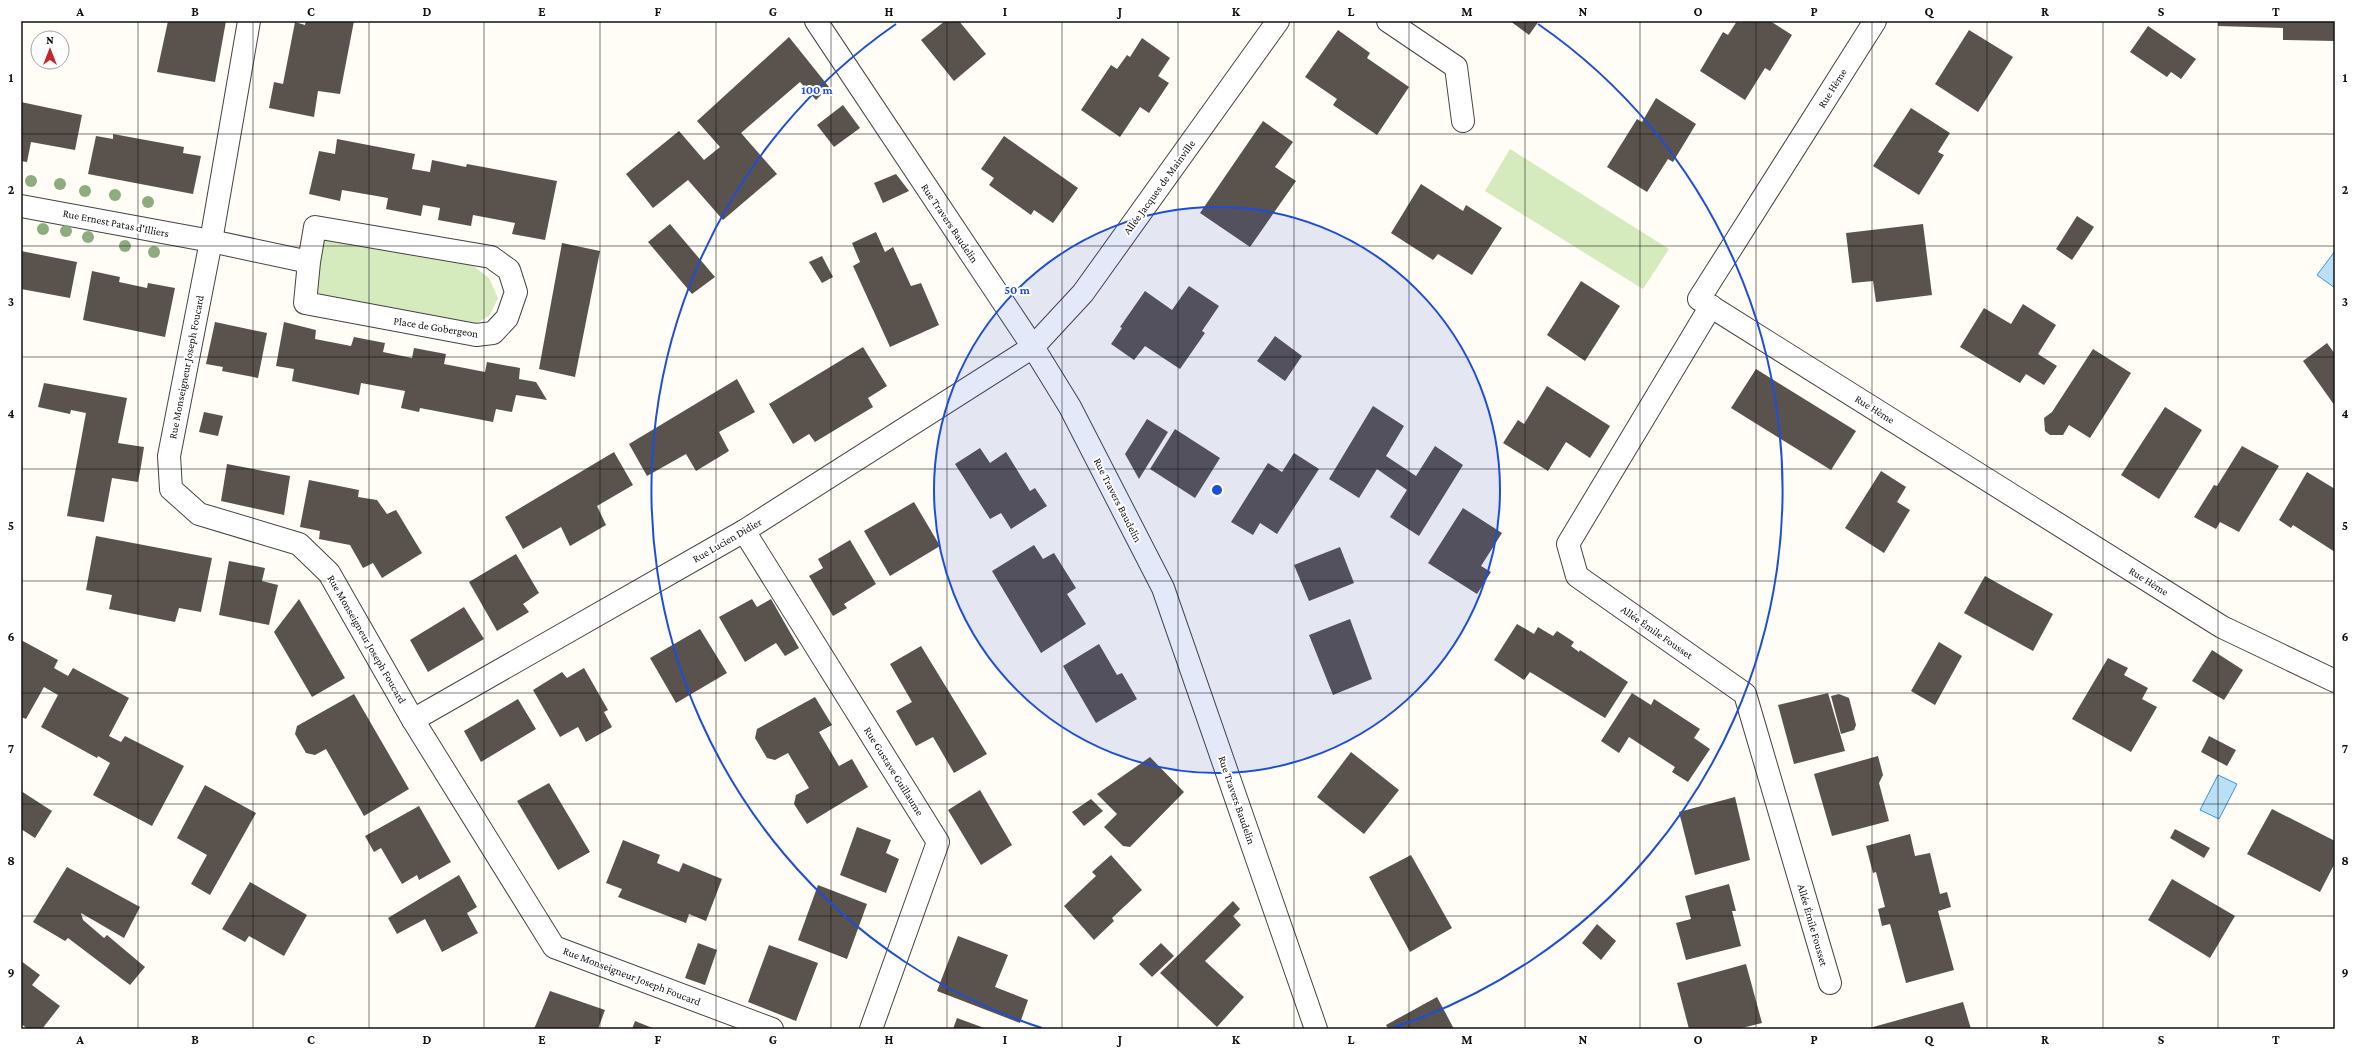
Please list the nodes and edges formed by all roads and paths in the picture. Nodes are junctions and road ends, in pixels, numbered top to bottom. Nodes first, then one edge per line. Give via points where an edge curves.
1 (249, 21) edge
2 (816, 21) edge
3 (1278, 21) edge
4 (1388, 21) edge
5 (1874, 21) edge
6 (1463, 122) dead end
7 (21, 206) edge
8 (211, 241) junction
9 (309, 262) junction
10 (1711, 306) junction
11 (1033, 347) junction
12 (744, 531) junction
13 (2335, 681) edge
14 (413, 720) junction
15 (1830, 983) dead end
16 (771, 1029) edge
17 (871, 1029) edge
18 (1316, 1029) edge

1 - 8 street, Rue Monseigneur Joseph Foucard
2 - 11 street, Rue Travers Baudelin
3 - 11 street, Allée Jacques de Mainville via 1083,293
4 - 6 street via 1456,67
5 - 10 street, Rue Hème via 1699,299
7 - 8 street, Rue Ernest Patas d'Illiers
8 - 9 street
8 - 14 street, Rue Monseigneur Joseph Foucard via 169,456 171,489 198,514 299,544 329,573
9 - 9 street, Place de Gobergeon via 305,303 476,335 493,333 498,328 507,318 516,292 509,270 491,257 314,227
10 - 13 street, Rue Hème via 2222,627
10 - 15 street, Allée Émile Fousset via 1568,544 1577,576 1745,694
11 - 12 street, Rue Lucien Didier
11 - 18 street, Rue Travers Baudelin via 1070,407 1163,588
12 - 14 street, Rue Lucien Didier
12 - 17 street, Rue Gustave Guillaume via 938,842
14 - 16 street, Rue Monseigneur Joseph Foucard via 554,947

